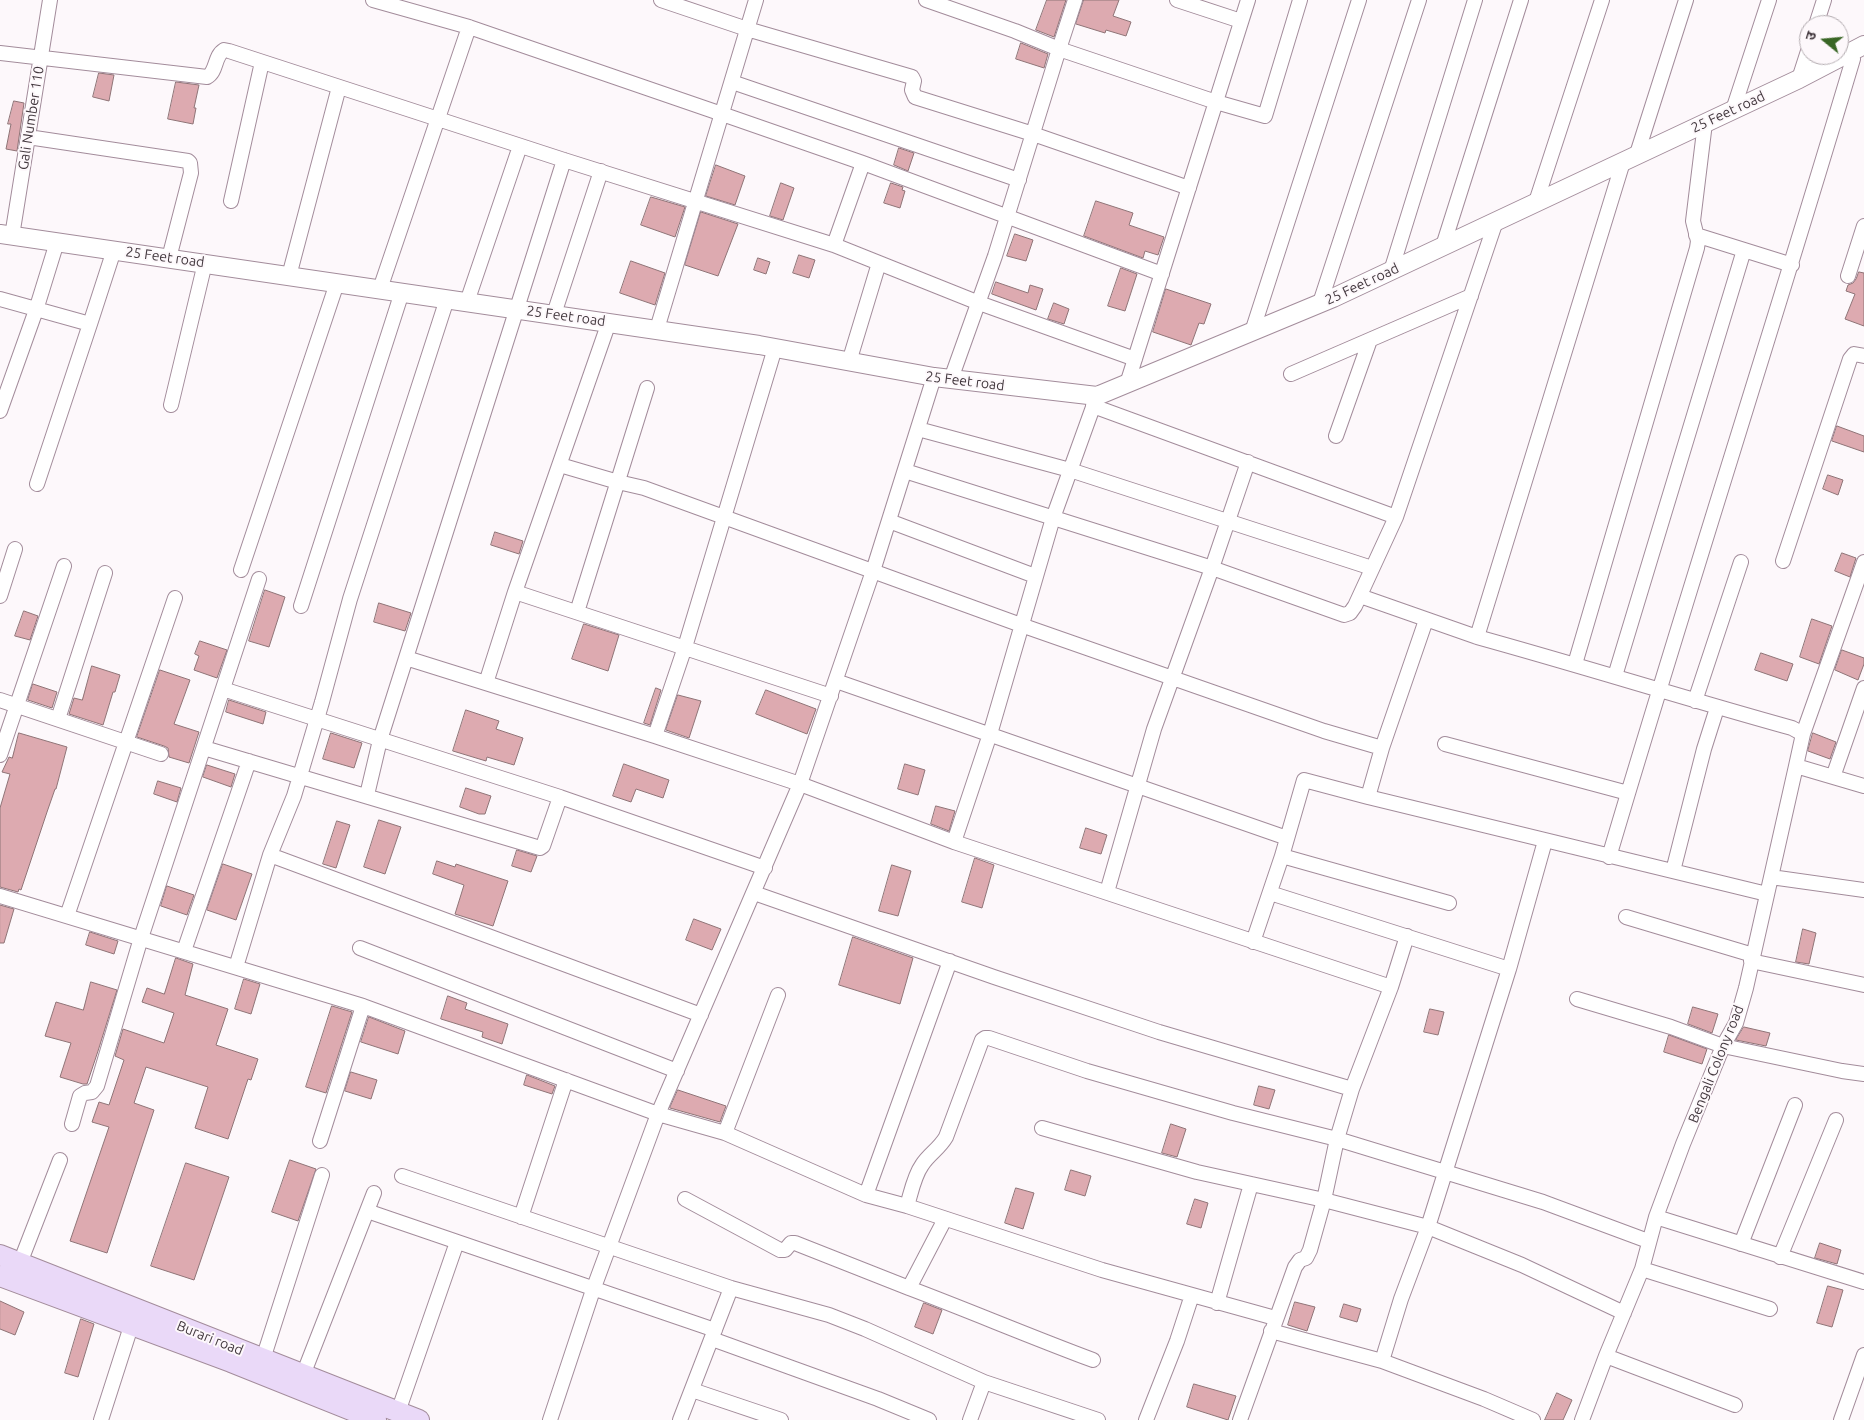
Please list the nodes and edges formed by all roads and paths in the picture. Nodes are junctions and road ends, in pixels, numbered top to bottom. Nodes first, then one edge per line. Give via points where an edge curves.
1 (50, 0) edge
2 (373, 0) edge
3 (661, 0) edge
4 (756, 0) edge
5 (926, 0) edge
6 (1075, 0) edge
7 (1177, 0) edge
8 (1248, 0) edge
9 (1300, 0) edge
10 (1359, 0) edge
11 (1419, 0) edge
12 (1475, 0) edge
13 (1521, 0) edge
14 (1602, 0) edge
15 (1686, 0) edge
16 (1769, 0) edge
17 (1824, 0) edge
18 (1819, 15) edge
19 (1241, 21) junction
20 (469, 27) junction
21 (748, 29) junction
22 (1059, 49) junction
23 (0, 53) edge
24 (1856, 55) edge
25 (41, 58) junction
26 (262, 62) junction
27 (1804, 65) edge
28 (1799, 79) junction
29 (732, 82) junction
30 (340, 87) junction
31 (1216, 102) junction
32 (1733, 110) junction
33 (722, 114) junction
34 (438, 119) junction
35 (1705, 123) junction
36 (1033, 134) junction
37 (28, 137) junction
38 (520, 146) junction
39 (1629, 159) junction
40 (564, 160) junction
41 (863, 163) junction
42 (601, 172) junction
43 (1019, 180) junction
44 (1189, 188) junction
45 (696, 200) junction
46 (231, 201) dead end
47 (1536, 202) junction
48 (1007, 218) junction
49 (1496, 221) junction
50 (1864, 226) edge
51 (6, 235) edge
52 (1696, 235) junction
53 (58, 242) junction
54 (834, 245) junction
55 (1443, 246) junction
56 (114, 250) junction
57 (1744, 250) junction
58 (168, 258) junction
59 (205, 263) junction
60 (880, 263) junction
61 (1792, 265) junction
62 (1391, 271) junction
63 (1162, 274) junction
64 (289, 276) junction
65 (1848, 276) dead end
66 (337, 283) junction
67 (380, 289) junction
68 (402, 292) junction
69 (1471, 296) junction
70 (0, 299) edge
71 (447, 299) junction
72 (467, 302) junction
73 (979, 303) junction
74 (1320, 304) junction
75 (516, 309) junction
76 (36, 310) junction
77 (554, 314) junction
78 (609, 322) junction
79 (90, 324) junction
80 (657, 330) junction
81 (1252, 332) junction
82 (1370, 340) junction
83 (775, 348) junction
84 (1864, 356) edge
85 (1135, 359) junction
86 (850, 362) junction
87 (1291, 374) dead end
88 (942, 378) junction
89 (1127, 384) junction
90 (647, 388) dead end
91 (1095, 401) junction
92 (171, 405) dead end
93 (0, 412) edge
94 (918, 429) junction
95 (1336, 436) dead end
96 (1248, 462) junction
97 (560, 464) junction
98 (905, 470) junction
99 (1070, 470) junction
100 (618, 482) junction
101 (37, 484) dead end
102 (723, 517) junction
103 (1396, 517) junction
104 (1052, 518) junction
105 (889, 521) junction
106 (1228, 521) junction
107 (15, 549) dead end
108 (1783, 561) dead end
109 (1741, 562) dead end
110 (1864, 562) edge
111 (64, 566) dead end
112 (1212, 568) junction
113 (1372, 568) junction
114 (241, 570) dead end
115 (873, 571) junction
116 (105, 573) dead end
117 (1035, 576) junction
118 (259, 579) dead end
119 (515, 592) junction
120 (0, 596) edge
121 (1360, 596) junction
122 (175, 598) dead end
123 (301, 606) dead end
124 (577, 612) junction
125 (1426, 620) junction
126 (1021, 624) junction
127 (1477, 638) junction
128 (685, 648) junction
129 (406, 658) junction
130 (1575, 664) junction
131 (1614, 676) junction
132 (1173, 678) junction
133 (836, 681) junction
134 (486, 683) junction
135 (1864, 688) edge
136 (224, 689) junction
137 (1658, 690) junction
138 (831, 696) junction
139 (0, 700) edge
140 (1695, 701) junction
141 (15, 706) junction
142 (1717, 708) junction
143 (58, 719) junction
144 (317, 719) junction
145 (990, 734) junction
146 (1803, 734) junction
147 (655, 736) junction
148 (380, 740) junction
149 (127, 742) junction
150 (1445, 744) dead end
151 (204, 748) junction
152 (1382, 748) junction
153 (161, 754) dead end
154 (0, 756) edge
155 (249, 761) junction
156 (1796, 766) junction
157 (300, 776) junction
158 (1833, 777) junction
159 (800, 784) junction
160 (1864, 786) edge
161 (1137, 787) junction
162 (1628, 793) junction
163 (367, 796) junction
164 (560, 797) junction
165 (1368, 797) junction
166 (1287, 838) junction
167 (1545, 841) junction
168 (954, 842) junction
169 (270, 855) junction
170 (1282, 856) junction
171 (1609, 857) junction
172 (765, 868) junction
173 (1673, 871) junction
174 (1771, 877) junction
175 (1864, 890) edge
176 (1107, 892) junction
177 (754, 893) junction
178 (1270, 893) junction
179 (1767, 894) junction
180 (0, 896) edge
181 (1449, 903) dead end
182 (67, 916) junction
183 (1626, 917) dead end
184 (1407, 936) junction
185 (141, 938) junction
186 (1253, 942) junction
187 (360, 948) dead end
188 (184, 951) junction
189 (1752, 958) junction
190 (950, 961) junction
191 (236, 967) junction
192 (1509, 969) junction
193 (1864, 985) edge
194 (1391, 987) junction
195 (778, 995) dead end
196 (1577, 999) dead end
197 (363, 1006) junction
198 (701, 1015) junction
199 (1723, 1046) junction
200 (676, 1071) junction
201 (1864, 1074) edge
202 (566, 1080) junction
203 (1352, 1089) junction
204 (1796, 1105) dead end
205 (658, 1114) junction
206 (1836, 1120) dead end
207 (72, 1124) dead end
208 (1042, 1128) dead end
209 (725, 1133) junction
210 (1337, 1139) junction
211 (320, 1142) dead end
212 (60, 1160) dead end
213 (1445, 1172) junction
214 (322, 1175) dead end
215 (402, 1176) dead end
216 (1251, 1184) junction
217 (374, 1193) dead end
218 (866, 1195) junction
219 (686, 1199) dead end
220 (1324, 1200) junction
221 (907, 1206) junction
222 (367, 1211) junction
223 (521, 1217) junction
224 (1656, 1217) junction
225 (945, 1219) junction
226 (1428, 1227) junction
227 (1648, 1241) junction
228 (457, 1242) junction
229 (1740, 1244) junction
230 (609, 1247) junction
231 (0, 1256) edge
232 (1780, 1257) junction
233 (20, 1263) junction
234 (1642, 1269) junction
235 (0, 1276) edge
236 (1864, 1282) edge
237 (731, 1288) junction
238 (909, 1288) junction
239 (593, 1290) junction
240 (1192, 1295) junction
241 (1217, 1303) junction
242 (1770, 1309) dead end
243 (1624, 1313) junction
244 (134, 1317) junction
245 (1273, 1324) junction
246 (713, 1334) junction
247 (1864, 1355) edge
248 (1606, 1356) junction
249 (263, 1359) junction
250 (1093, 1360) dead end
251 (1382, 1361) junction
252 (303, 1375) junction
253 (984, 1382) junction
254 (692, 1390) junction
255 (1735, 1405) dead end
256 (398, 1412) junction
257 (1079, 1417) edge
258 (101, 1420) edge
259 (376, 1420) edge
260 (419, 1420) edge
261 (550, 1420) edge
262 (680, 1420) edge
263 (781, 1420) edge
264 (929, 1420) edge
265 (970, 1420) edge
266 (1098, 1420) edge
267 (1146, 1420) edge
268 (1240, 1420) edge
269 (1532, 1420) edge
270 (1582, 1420) edge
271 (1841, 1420) edge

1 - 25 street, Gali Number 110
2 - 20 street
3 - 21 street
4 - 21 street
5 - 22 street
6 - 22 street
7 - 19 street
8 - 19 street
9 - 31 street via 1265,116
10 - 81 street
11 - 74 street
12 - 62 street
13 - 55 street
14 - 47 street
15 - 39 street
16 - 32 street
17 - 18 street
19 - 31 street
20 - 33 street
20 - 34 street
21 - 29 street
21 - 36 street via 912,76 915,97
22 - 31 street
22 - 36 street
23 - 25 street
24 - 28 street, 25 Feet road
24 - 61 street
25 - 26 street via 207,77 212,74 218,54 224,50
25 - 37 street, Gali Number 110
26 - 30 street
26 - 46 street
27 - 28 street
28 - 32 street, 25 Feet road
29 - 33 street
29 - 43 street
30 - 34 street
30 - 64 street
31 - 44 street
32 - 35 street, 25 Feet road
33 - 41 street
33 - 45 street
34 - 38 street
34 - 67 street
35 - 39 street, 25 Feet road
35 - 52 street via 1693,221
36 - 43 street
36 - 44 street
37 - 51 street, Gali Number 110
37 - 58 street via 188,161 190,173
38 - 40 street
38 - 72 street
39 - 47 street, 25 Feet road
39 - 127 street
40 - 42 street
40 - 75 street
41 - 48 street
41 - 54 street
42 - 45 street
42 - 77 street
43 - 48 street
44 - 63 street
45 - 54 street
45 - 80 street
47 - 49 street, 25 Feet road
48 - 63 street
48 - 73 street
49 - 55 street, 25 Feet road
49 - 69 street
50 - 65 street
51 - 53 street, 25 Feet road
52 - 57 street
52 - 130 street via 1697,248
53 - 56 street, 25 Feet road
53 - 76 street
54 - 60 street
55 - 62 street, 25 Feet road
56 - 58 street, 25 Feet road
56 - 79 street
57 - 61 street
57 - 131 street
58 - 59 street, 25 Feet road
59 - 64 street, 25 Feet road
59 - 92 street
60 - 73 street
60 - 86 street
61 - 137 street
62 - 74 street, 25 Feet road
63 - 85 street
64 - 66 street, 25 Feet road
66 - 67 street, 25 Feet road
66 - 114 street
67 - 68 street, 25 Feet road
68 - 71 street, 25 Feet road
68 - 123 street
69 - 82 street
69 - 103 street
70 - 76 street
71 - 72 street, 25 Feet road
71 - 144 street via 350,599
72 - 75 street, 25 Feet road
73 - 85 street
73 - 88 street
74 - 81 street, 25 Feet road
75 - 77 street, 25 Feet road
75 - 129 street
76 - 79 street
76 - 93 street
77 - 78 street, 25 Feet road
78 - 80 street, 25 Feet road
78 - 97 street
79 - 101 street
80 - 83 street, 25 Feet road
81 - 89 street, 25 Feet road
82 - 87 street
82 - 95 street
83 - 86 street, 25 Feet road
83 - 102 street
84 - 108 street via 1854,354 1850,358
85 - 89 street
86 - 88 street, 25 Feet road
88 - 91 street, 25 Feet road
88 - 94 street
89 - 91 street, 25 Feet road
90 - 100 street
91 - 96 street
91 - 99 street
94 - 98 street
94 - 99 street
96 - 103 street
96 - 106 street
97 - 100 street
97 - 119 street
98 - 104 street
98 - 105 street
99 - 104 street
99 - 106 street
100 - 102 street via 644,488
100 - 124 street
102 - 115 street
102 - 128 street
103 - 113 street
104 - 112 street
104 - 117 street
105 - 115 street
105 - 117 street
106 - 112 street
106 - 113 street
107 - 120 street
109 - 140 street
110 - 146 street, Bengali Colony road
111 - 141 street
112 - 121 street via 1338,614 1350,613
112 - 132 street
113 - 121 street
115 - 126 street
115 - 133 street
116 - 143 street
117 - 126 street
118 - 136 street
119 - 124 street
119 - 134 street
121 - 125 street
122 - 149 street
124 - 128 street
125 - 127 street
125 - 152 street
126 - 132 street
126 - 145 street
127 - 130 street
128 - 138 street
128 - 147 street
129 - 134 street
129 - 148 street
130 - 131 street
131 - 137 street
132 - 152 street
132 - 161 street
133 - 138 street
133 - 145 street
134 - 147 street
135 - 158 street
136 - 144 street
136 - 151 street
137 - 140 street
137 - 162 street
138 - 159 street
139 - 141 street
140 - 142 street
141 - 143 street
141 - 154 street
142 - 146 street via 1792,728
142 - 173 street
143 - 149 street
144 - 148 street
144 - 157 street
145 - 161 street
145 - 168 street
146 - 156 street, Bengali Colony road
147 - 159 street
148 - 163 street
148 - 164 street
149 - 153 street
149 - 182 street
150 - 162 street
151 - 155 street
151 - 185 street
152 - 165 street
155 - 157 street
155 - 188 street
156 - 158 street
156 - 174 street, Bengali Colony road
157 - 163 street
157 - 169 street
158 - 160 street
159 - 168 street
159 - 172 street
161 - 166 street
161 - 176 street
162 - 171 street
163 - 164 street via 540,848
164 - 172 street
165 - 166 street via 1304,780
165 - 167 street
166 - 170 street
167 - 171 street
167 - 192 street
168 - 176 street
169 - 191 street
169 - 198 street
170 - 178 street
170 - 181 street
171 - 173 street
172 - 177 street
173 - 179 street
174 - 175 street
174 - 179 street, Bengali Colony road
176 - 186 street
177 - 190 street
177 - 198 street
178 - 184 street
178 - 186 street
179 - 189 street, Bengali Colony road
180 - 182 street
182 - 185 street
183 - 189 street
184 - 192 street
184 - 194 street
185 - 188 street
185 - 207 street via 97,1086 92,1092 80,1096
186 - 194 street
187 - 200 street
188 - 191 street
189 - 193 street
189 - 199 street, Bengali Colony road via 1736,1023
190 - 203 street via 1159,1032
190 - 218 street
191 - 197 street
192 - 213 street
194 - 203 street
195 - 209 street
196 - 199 street
197 - 202 street
197 - 211 street
198 - 200 street
199 - 201 street
199 - 224 street, Bengali Colony road
200 - 205 street
202 - 205 street
202 - 223 street
203 - 210 street
204 - 229 street
205 - 209 street
205 - 230 street
206 - 232 street
208 - 216 street
209 - 218 street
210 - 213 street
210 - 220 street
210 - 221 street via 1233,1113 985,1038 946,1137 919,1169
212 - 233 street
213 - 226 street
213 - 227 street via 1543,1202
214 - 249 street
215 - 223 street
216 - 220 street
216 - 241 street
217 - 222 street
218 - 221 street
219 - 238 street via 780,1250 795,1243
220 - 226 street
220 - 245 street via 1308,1255 1294,1267
221 - 225 street
222 - 228 street
222 - 252 street
223 - 230 street
224 - 227 street, Bengali Colony road
224 - 229 street
225 - 238 street
225 - 240 street via 1102,1270
226 - 243 street via 1522,1265
226 - 251 street
227 - 234 street, Bengali Colony road
228 - 239 street
228 - 256 street
229 - 232 street
230 - 237 street
230 - 239 street
231 - 233 main road, Burari road
232 - 236 street
233 - 244 main road, Burari road
234 - 242 street
234 - 243 street, Bengali Colony road
235 - 244 main road, Burari road
237 - 246 street
237 - 253 street via 829,1315
238 - 250 street
239 - 246 street
239 - 261 street
240 - 241 street
240 - 267 street
241 - 245 street
243 - 248 street, Bengali Colony road
244 - 249 main road, Burari road
244 - 258 street
244 - 259 main road, Burari road via 231,1362
245 - 251 street
245 - 268 street
246 - 254 street
246 - 264 street
247 - 271 street
248 - 255 street
248 - 270 street, Bengali Colony road
249 - 252 main road, Burari road
251 - 269 street
252 - 256 main road, Burari road
253 - 257 street
253 - 265 street
254 - 262 street
254 - 263 street
256 - 260 main road, Burari road
257 - 266 street

